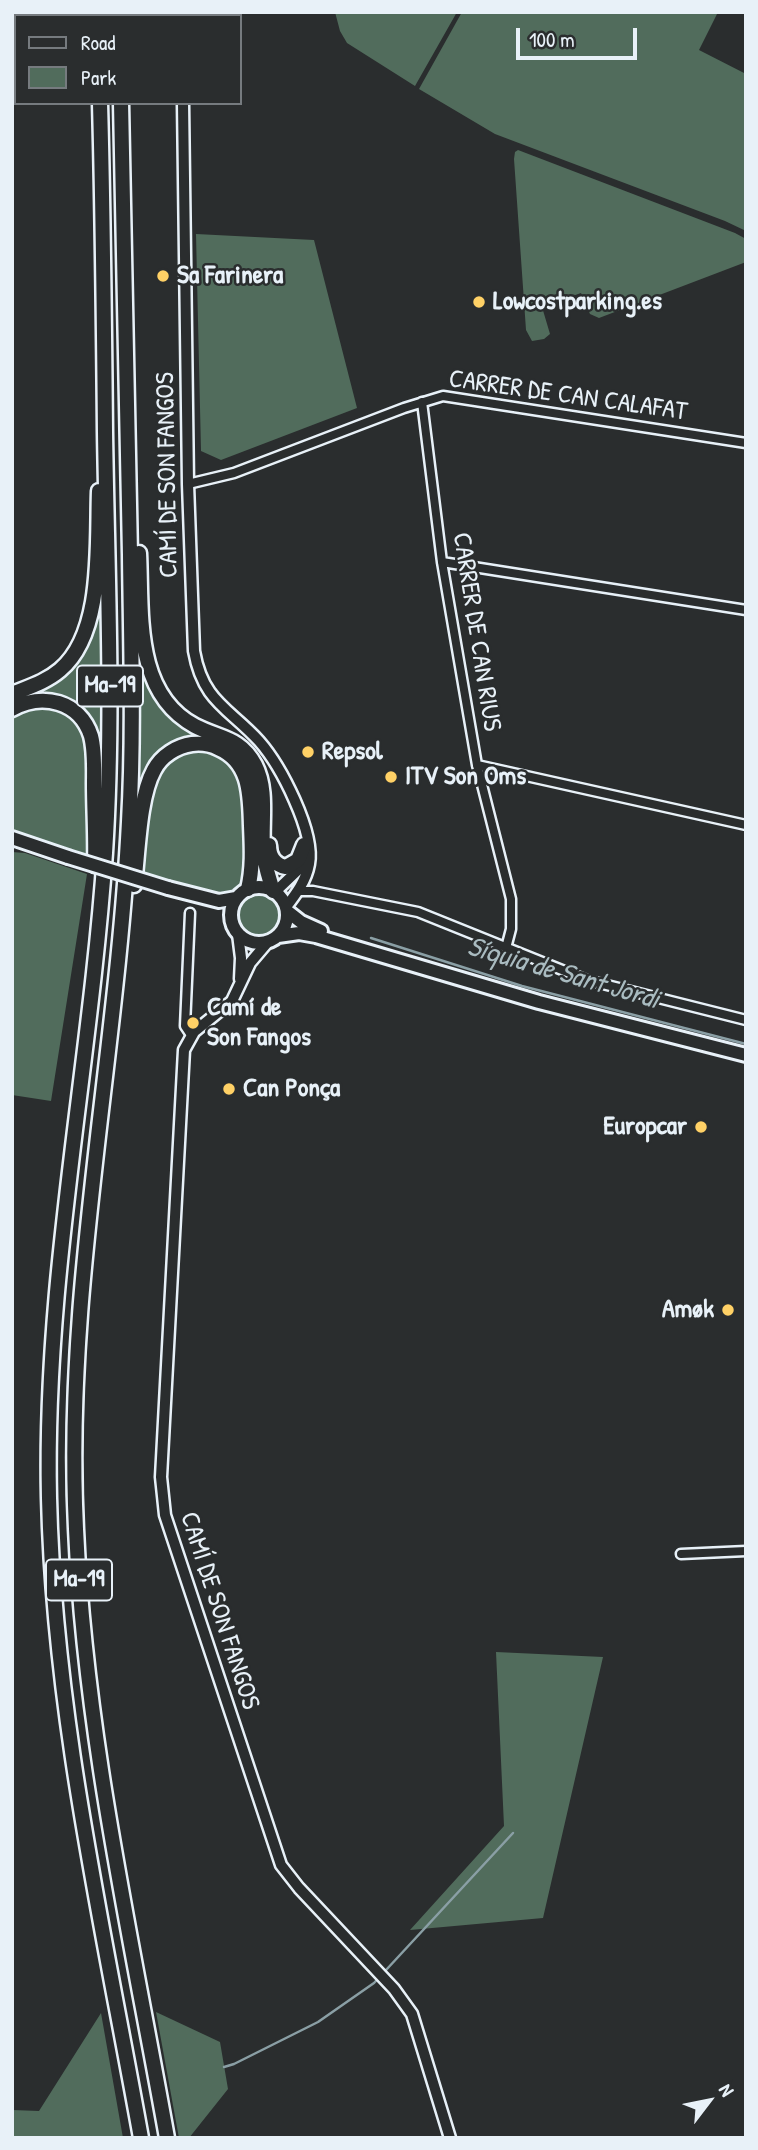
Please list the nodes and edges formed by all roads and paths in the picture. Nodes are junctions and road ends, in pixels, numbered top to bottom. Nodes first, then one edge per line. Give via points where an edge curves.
1 (100, 105) edge
2 (121, 105) edge
3 (183, 105) edge
4 (422, 402) junction
5 (106, 434) junction
6 (128, 443) junction
7 (746, 443) edge
8 (188, 484) junction
9 (442, 562) junction
10 (746, 610) edge
11 (12, 694) edge
12 (12, 709) edge
13 (477, 765) junction
14 (298, 811) junction
15 (262, 821) junction
16 (746, 825) edge
17 (12, 838) edge
18 (12, 844) edge
19 (304, 845) junction
20 (36, 848) junction
21 (274, 891) junction
22 (298, 891) junction
23 (242, 894) junction
24 (190, 895) junction
25 (286, 909) junction
26 (190, 913) dead end
27 (232, 921) junction
28 (238, 934) junction
29 (98, 938) junction
30 (272, 939) junction
31 (121, 944) junction
32 (364, 948) junction
33 (506, 948) junction
34 (239, 990) junction
35 (746, 1020) edge
36 (191, 1035) junction
37 (746, 1055) edge
38 (746, 1551) edge
39 (681, 1554) dead end
40 (141, 2138) edge
41 (167, 2138) edge
42 (450, 2138) edge

1 - 5 highway, Ma-19
2 - 6 highway, Ma-19
3 - 8 street, CAMÍ DE SON FANGOS
4 - 7 street, CARRER DE CAN CALAFAT via 443,396
4 - 8 street, CARRER DE CAN CALAFAT via 234,473
4 - 9 street, CARRER DE CAN RIUS
5 - 11 highway via 86,636 58,672
5 - 29 highway, Ma-19 via 110,704
6 - 15 highway via 136,475 144,644 150,669 175,712 235,742 248,755 261,781
6 - 31 highway, Ma-19 via 132,734
8 - 14 street, CAMÍ DE SON FANGOS via 193,642 198,668 220,705 268,753
9 - 10 street
9 - 13 street, CARRER DE CAN RIUS
12 - 29 highway via 34,700 58,702 78,714 90,733 93,917
13 - 16 street
13 - 33 street, CARRER DE CAN RIUS via 511,899
14 - 19 street
14 - 22 street via 310,856
15 - 19 highway via 270,855 280,866 296,862
15 - 21 highway via 265,861
17 - 20 main road
18 - 20 main road
19 - 21 street via 301,865
20 - 24 main road, bridge
21 - 23 main road via 262,887
21 - 25 main road
22 - 25 street
22 - 33 street via 418,912
23 - 24 main road via 219,901
23 - 27 main road via 231,911
23 - 31 highway via 252,862 244,772 229,754 214,746 180,747 156,765 147,786 129,925
24 - 27 main road
25 - 30 main road via 286,925
25 - 32 main road via 304,924
26 - 36 street, CAMÍ DE SON FANGOS via 185,1028
27 - 28 main road
28 - 30 main road via 253,943
28 - 34 street
29 - 40 highway, Ma-19 via 55,1292 50,1518 61,1662 78,1790
30 - 32 main road via 306,933
30 - 34 street via 250,963
31 - 41 highway, Ma-19 via 79,1318 74,1417 76,1527 84,1638 102,1776
32 - 37 main road via 539,1002
33 - 35 street via 587,980
34 - 36 street via 228,1006
36 - 42 street, CAMÍ DE SON FANGOS via 183,1059 161,1478 165,1515 281,1865 412,2014
38 - 39 street

